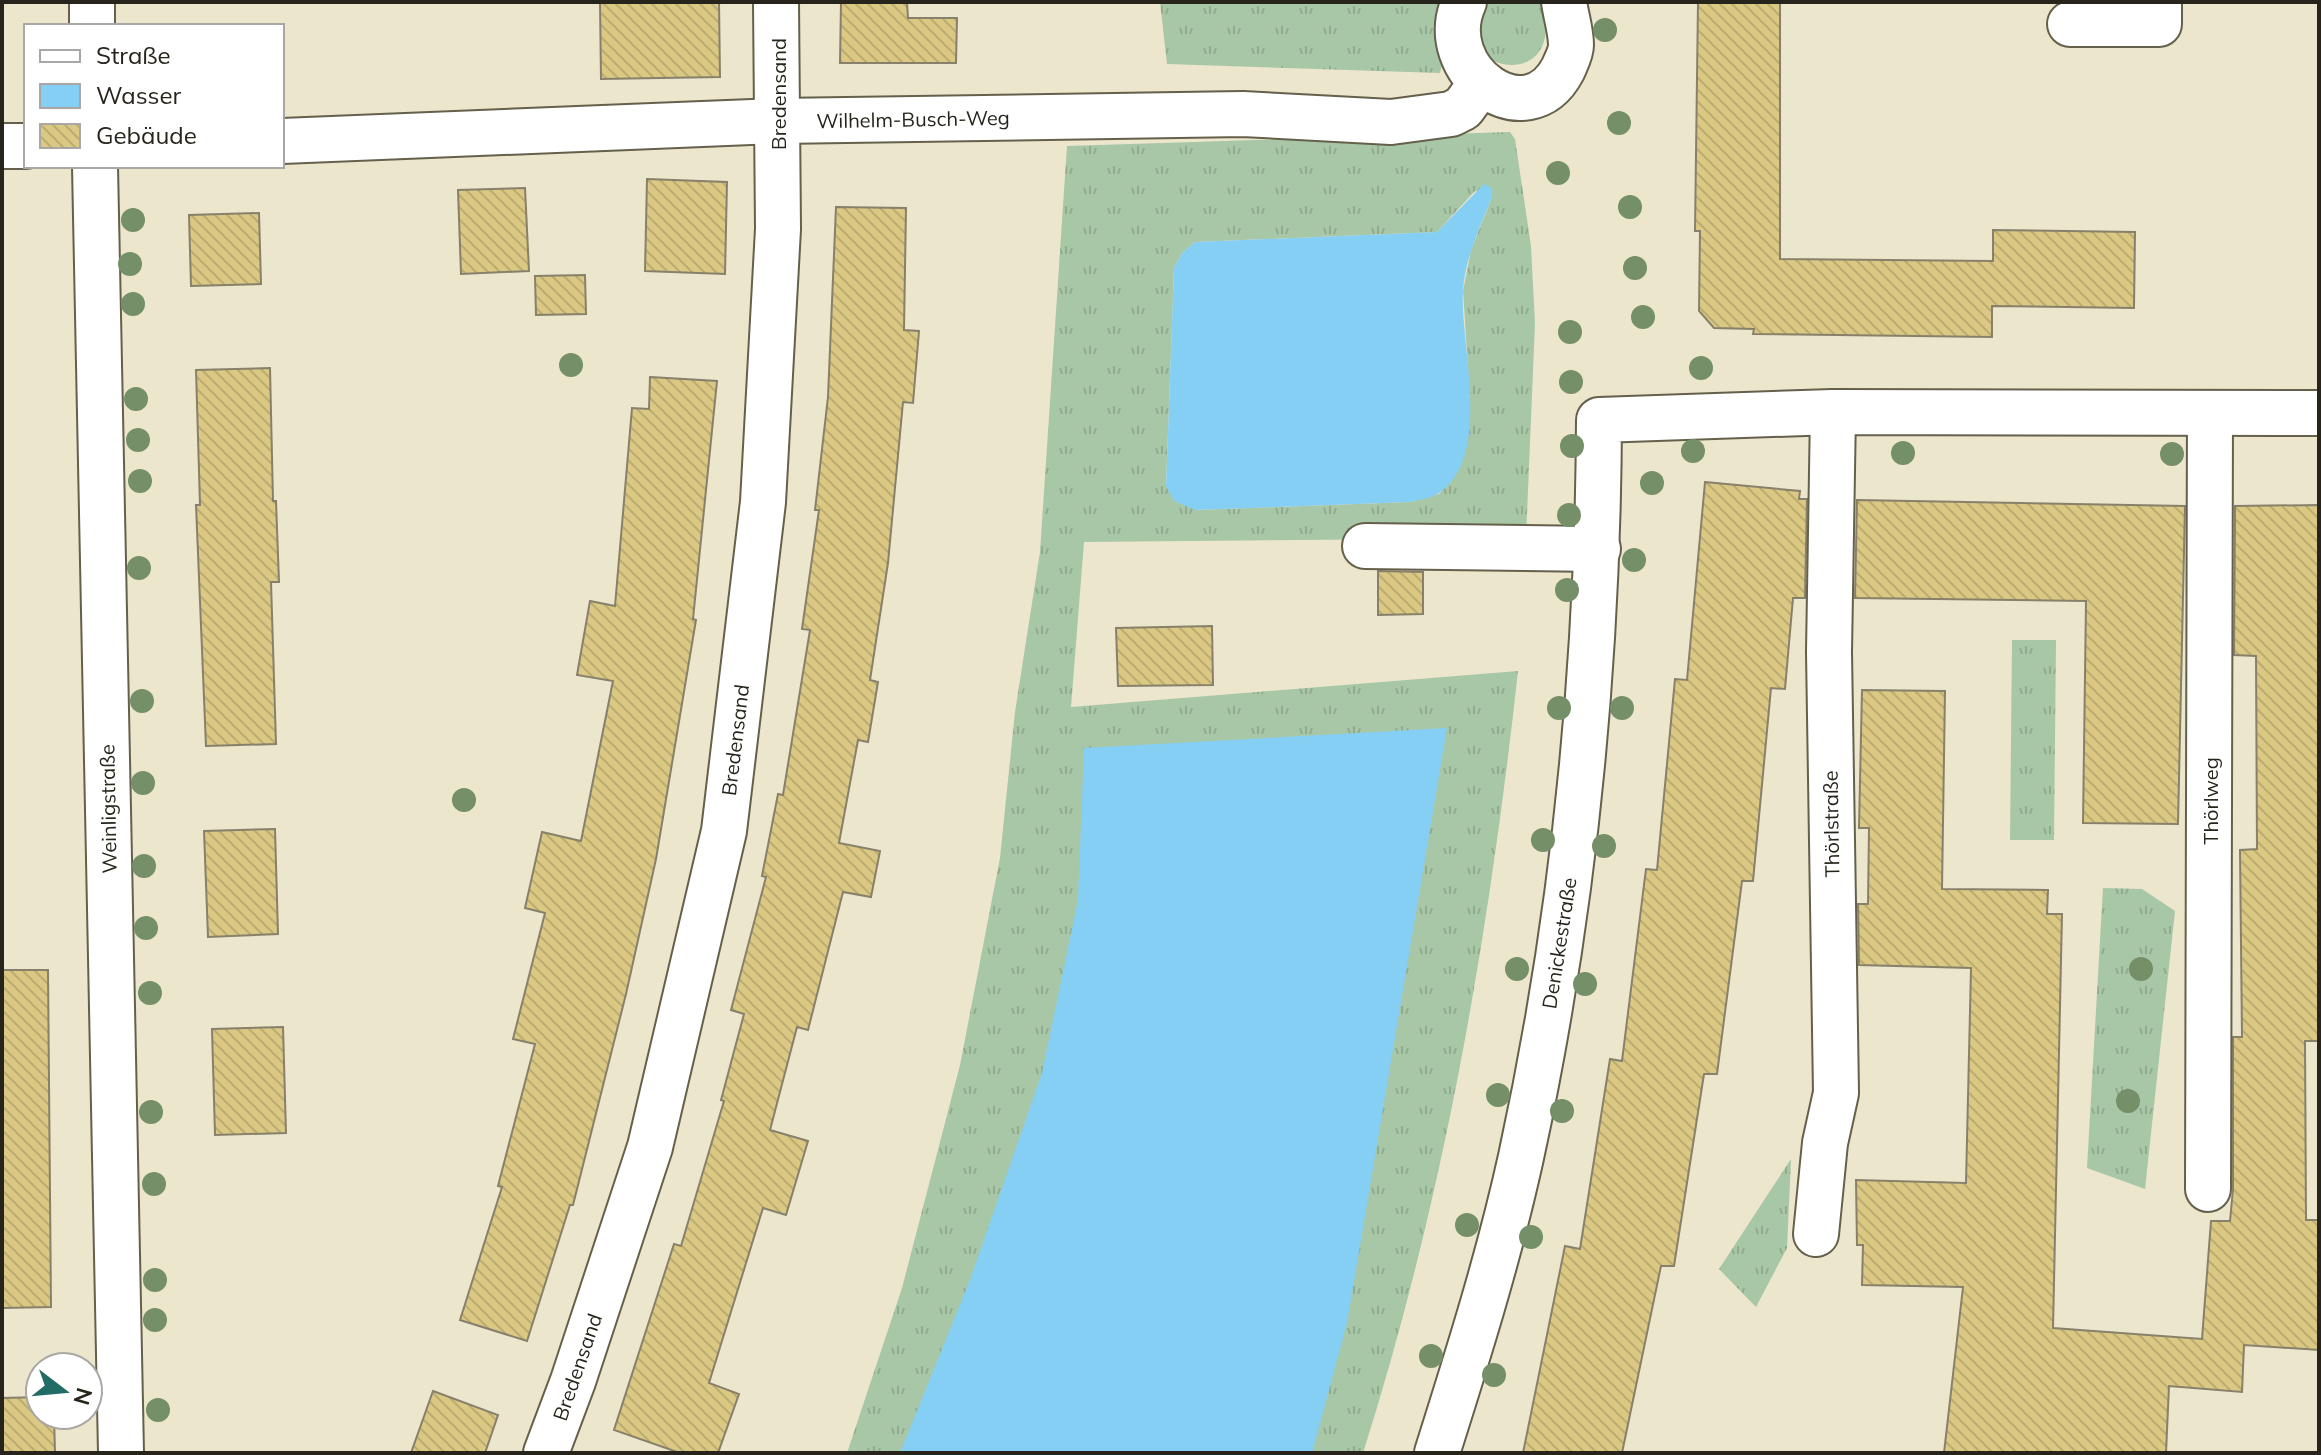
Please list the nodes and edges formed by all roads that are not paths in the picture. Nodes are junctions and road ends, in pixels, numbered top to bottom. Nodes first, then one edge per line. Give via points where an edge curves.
1 (92, 2) edge
2 (776, 2) edge
3 (1464, 2) edge
4 (1564, 2) edge
5 (2159, 13) edge
6 (92, 24) edge
7 (2070, 24) dead end
8 (1481, 83) junction
9 (778, 121) junction
10 (284, 141) edge
11 (2, 146) edge
12 (24, 146) edge
13 (95, 168) edge
14 (1833, 412) junction
15 (2210, 413) junction
16 (2319, 413) edge
17 (1365, 546) dead end
18 (1598, 549) junction
19 (2208, 1189) dead end
20 (1816, 1234) dead end
21 (121, 1453) edge
22 (546, 1453) edge
23 (1437, 1453) edge

1 - 6 street
2 - 9 street, Bredensand
3 - 8 street via 1457,44 1467,68
4 - 8 street via 1571,47 1549,87 1517,98
5 - 7 street
8 - 9 street, Wilhelm-Busch-Weg via 1463,108 1451,114 1391,122 1243,114
9 - 10 street, Wilhelm-Busch-Weg
9 - 22 street, Bredensand via 778,229 763,502 724,831 650,1147
11 - 12 street
13 - 21 street, Weinligstraße
14 - 15 street
14 - 18 street, Denickestraße via 1599,420
14 - 20 street, Thörlstraße via 1829,652 1836,1093
15 - 16 street
15 - 19 street, Thörlweg
17 - 18 street
18 - 23 street, Denickestraße via 1588,725 1540,1062 1494,1265

